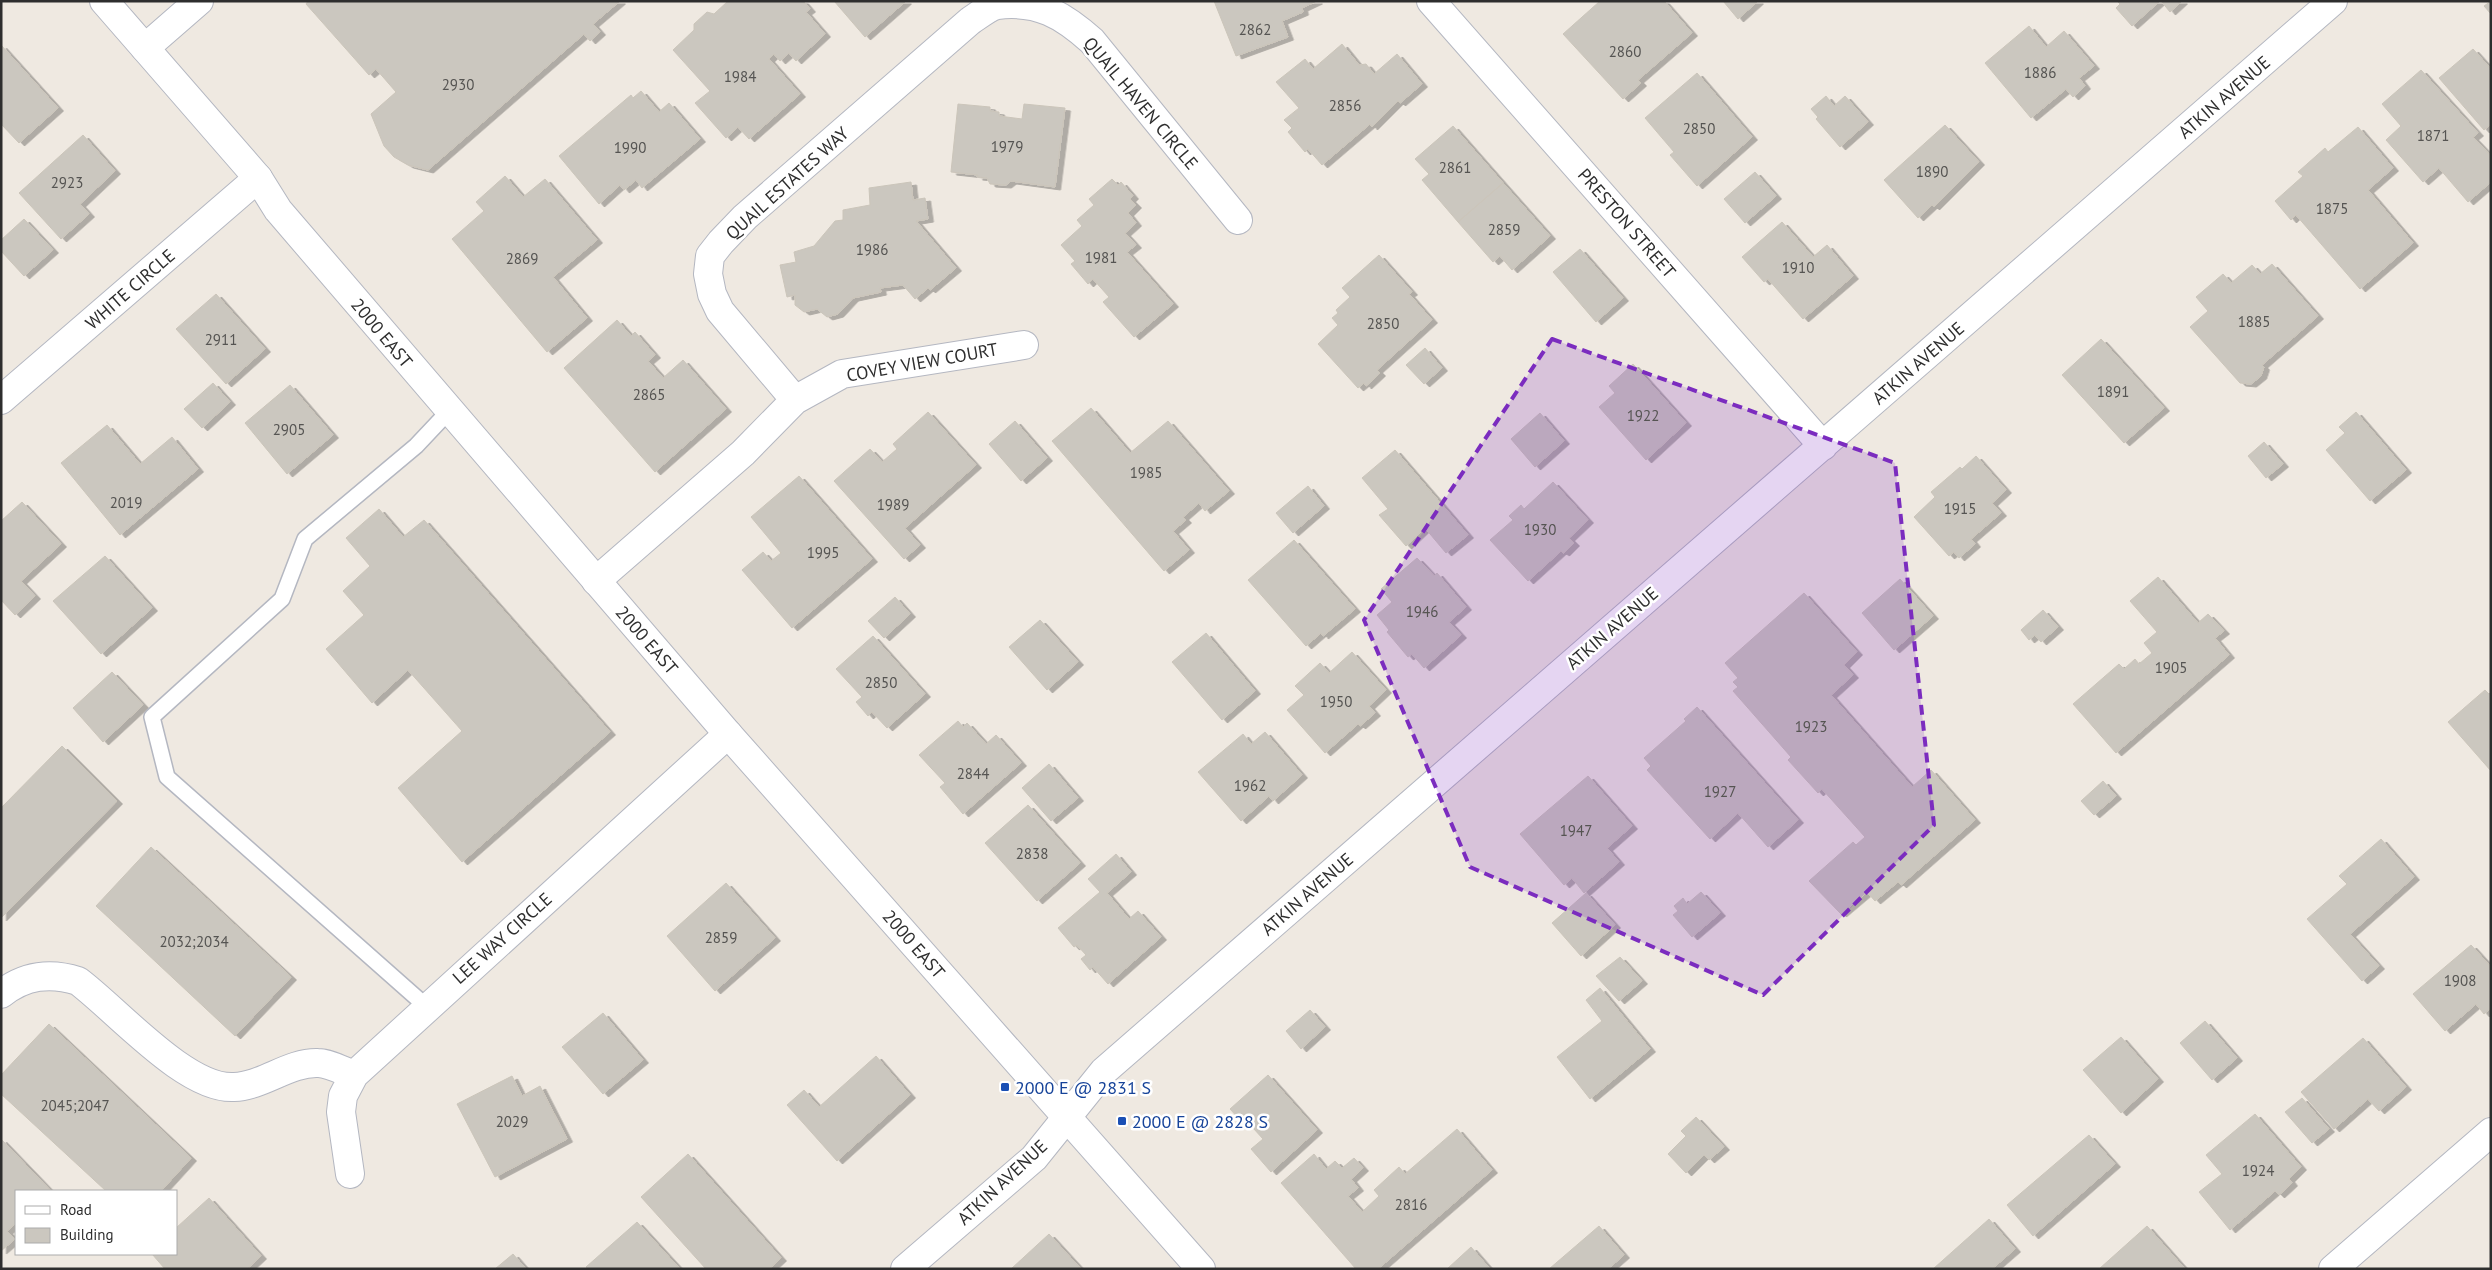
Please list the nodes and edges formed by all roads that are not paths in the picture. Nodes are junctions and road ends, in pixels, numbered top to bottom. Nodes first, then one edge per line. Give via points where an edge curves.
1 (104, 1) edge
2 (199, 1) edge
3 (1030, 1) edge
4 (1431, 1) edge
5 (2333, 1) edge
6 (145, 48) junction
7 (258, 178) junction
8 (1238, 220) dead end
9 (1024, 345) dead end
10 (1, 400) edge
11 (795, 400) junction
12 (449, 411) junction
13 (1823, 446) junction
14 (596, 581) junction
15 (728, 734) junction
16 (1, 994) edge
17 (427, 1007) junction
18 (354, 1075) junction
19 (1066, 1117) junction
20 (2491, 1132) edge
21 (350, 1174) dead end
22 (905, 1269) edge
23 (1201, 1269) edge
24 (2333, 1269) edge

1 - 6 street, 2000 EAST
2 - 6 street
3 - 8 street, QUAIL HAVEN CIRCLE via 1063,16 1092,41
3 - 11 street, QUAIL ESTATES WAY via 996,5 970,21 745,217 710,256 708,274 720,311
4 - 13 street, PRESTON STREET
5 - 13 street, ATKIN AVENUE
6 - 7 street, 2000 EAST
7 - 10 street, WHITE CIRCLE
7 - 12 street, 2000 EAST via 278,210
9 - 11 street, COVEY VIEW COURT via 842,374
11 - 14 street via 742,453
12 - 14 street, 2000 EAST
12 - 17 lane via 416,446 305,539 282,599 152,717 167,777
13 - 19 street, ATKIN AVENUE via 1110,1066
14 - 15 street, 2000 EAST
15 - 17 street, LEE WAY CIRCLE
15 - 19 street, 2000 EAST
16 - 18 street via 11,986 41,975 62,976 78,982 182,1070 215,1086 250,1084 303,1064 319,1062
17 - 18 street, LEE WAY CIRCLE
18 - 21 street, LEE WAY CIRCLE via 343,1096 341,1112
19 - 22 street, ATKIN AVENUE via 1034,1158
19 - 23 street, 2000 EAST
20 - 24 street

